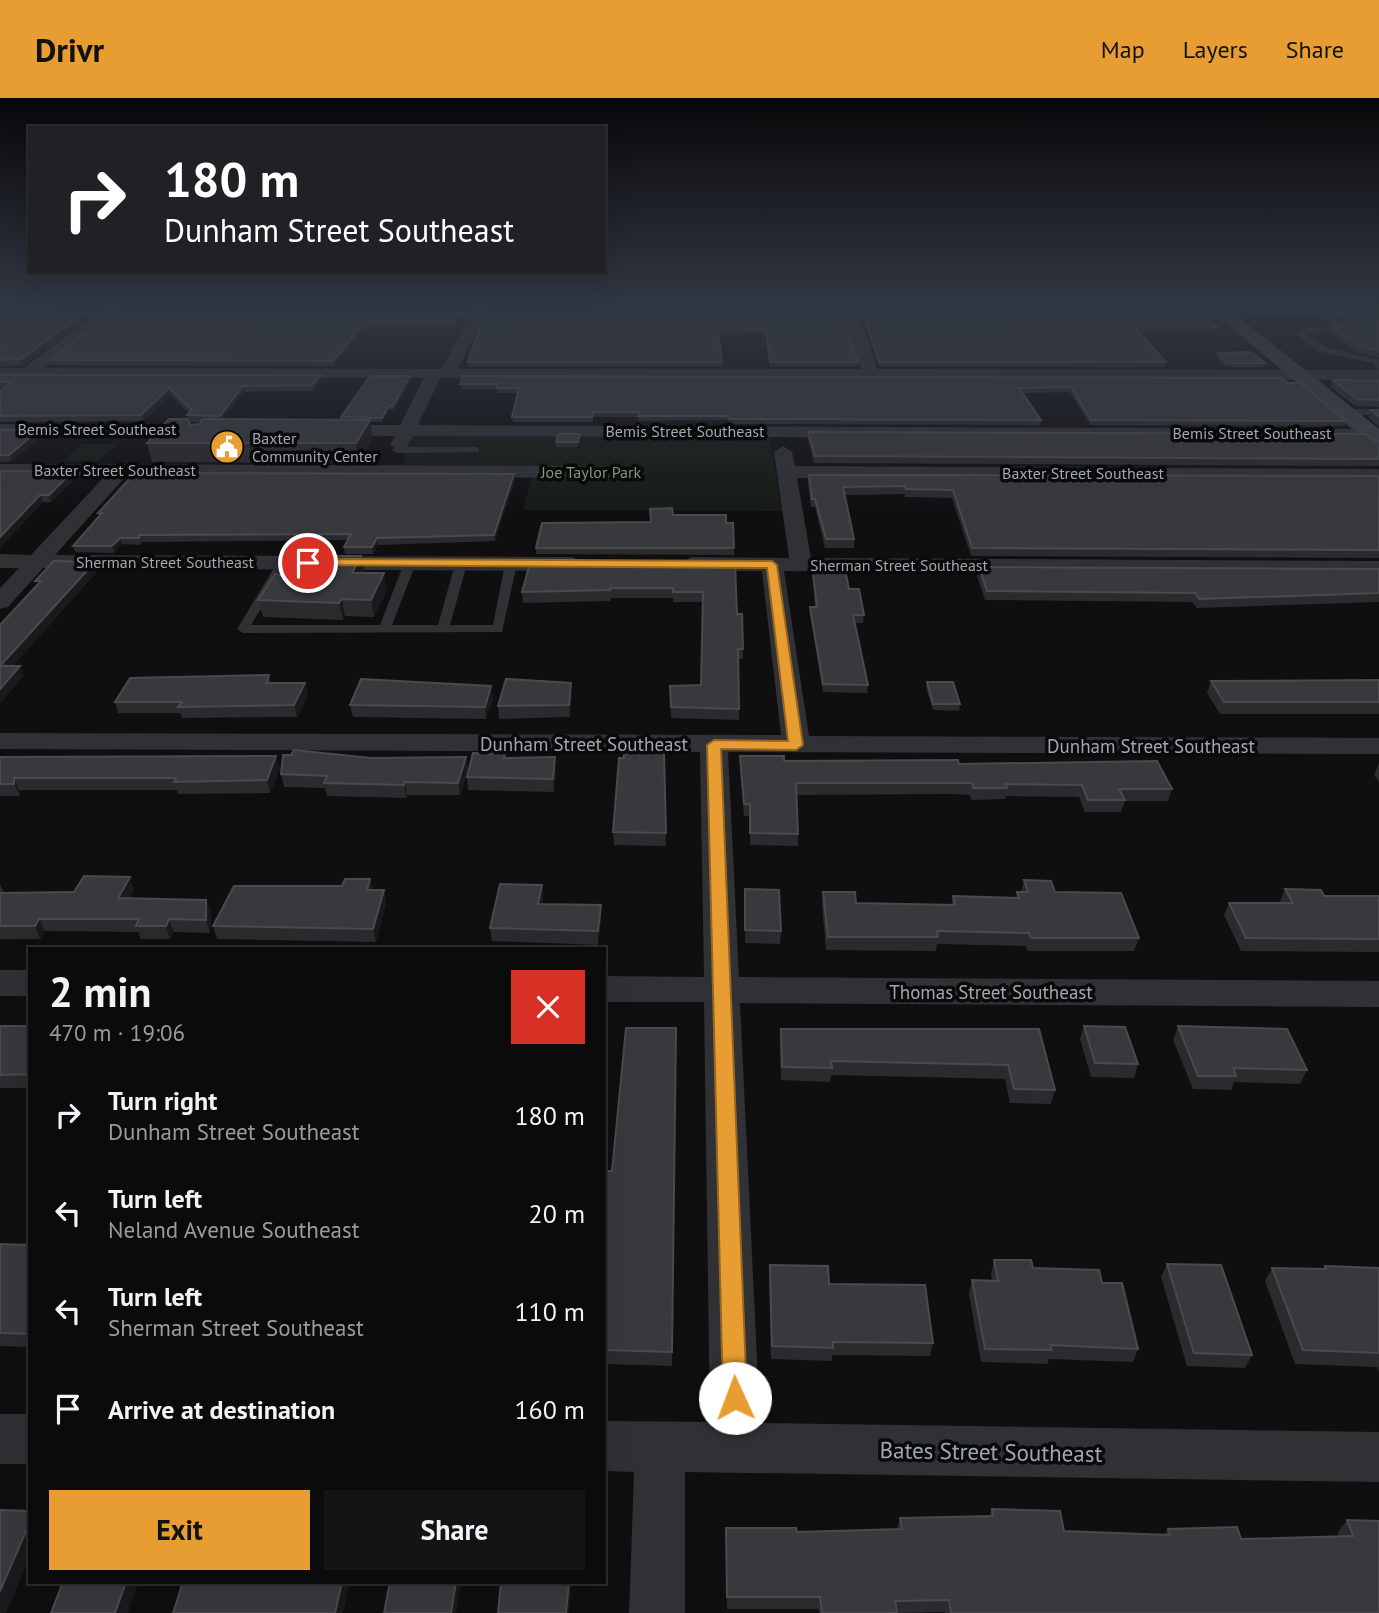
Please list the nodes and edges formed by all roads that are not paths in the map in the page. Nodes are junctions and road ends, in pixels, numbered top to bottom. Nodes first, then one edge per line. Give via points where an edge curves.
1 (173, 374) edge
2 (441, 375) junction
3 (1300, 375) junction
4 (1379, 375) edge
5 (871, 376) joint
6 (1344, 412) junction
7 (1379, 412) edge
8 (0, 429) edge
9 (314, 430) edge
10 (406, 430) junction
11 (779, 432) junction
12 (209, 433) edge
13 (1375, 437) edge
14 (397, 450) junction
15 (476, 450) dead end
16 (0, 470) edge
17 (121, 470) junction
18 (386, 471) junction
19 (608, 472) dead end
20 (786, 472) junction
21 (1379, 474) edge
22 (0, 561) edge
23 (37, 562) junction
24 (283, 563) junction
25 (410, 563) junction
26 (461, 564) junction
27 (511, 564) junction
28 (592, 564) edge
29 (672, 564) edge
30 (772, 565) junction
31 (801, 565) junction
32 (1379, 568) edge
33 (0, 602) edge
34 (386, 629) junction
35 (443, 629) junction
36 (0, 741) edge
37 (714, 745) junction
38 (796, 745) junction
39 (1379, 746) edge
40 (0, 983) edge
41 (28, 984) edge
42 (606, 989) edge
43 (722, 990) junction
44 (1379, 995) edge
45 (0, 1439) edge
46 (28, 1439) edge
47 (606, 1446) edge
48 (660, 1447) junction
49 (736, 1449) junction
50 (1379, 1457) edge
51 (657, 1613) edge

1 - 2 street
2 - 5 street
2 - 10 street
3 - 4 street
3 - 5 street
3 - 6 main road
6 - 7 lane
6 - 13 main road
8 - 12 street, Bemis Street Southeast
9 - 10 street, Bemis Street Southeast
10 - 11 street, Bemis Street Southeast
10 - 14 street
11 - 13 street, Bemis Street Southeast
11 - 20 street
14 - 15 lane
14 - 18 street
16 - 17 street, Baxter Street Southeast
17 - 18 street, Baxter Street Southeast
17 - 23 street
18 - 19 street, Baxter Street Southeast via 560,480
20 - 21 street, Baxter Street Southeast
20 - 31 street
22 - 23 street, Sherman Street Southeast
23 - 24 street, Sherman Street Southeast
23 - 33 street
24 - 25 street, Sherman Street Southeast
24 - 34 lane via 243,629
25 - 26 street, Sherman Street Southeast
25 - 34 lane
26 - 27 street, Sherman Street Southeast
26 - 35 lane
27 - 28 street, Sherman Street Southeast
27 - 35 lane via 498,629
29 - 30 street, Sherman Street Southeast
30 - 31 street, Sherman Street Southeast
30 - 38 street
31 - 32 street, Sherman Street Southeast
34 - 35 lane
36 - 37 street, Dunham Street Southeast
37 - 38 street, Dunham Street Southeast
37 - 43 street
38 - 39 street, Dunham Street Southeast
40 - 41 street
42 - 43 street, Thomas Street Southeast
43 - 44 street, Thomas Street Southeast
43 - 49 street
45 - 46 street
47 - 48 street, Bates Street Southeast
48 - 49 street, Bates Street Southeast
48 - 51 street
49 - 50 street, Bates Street Southeast

